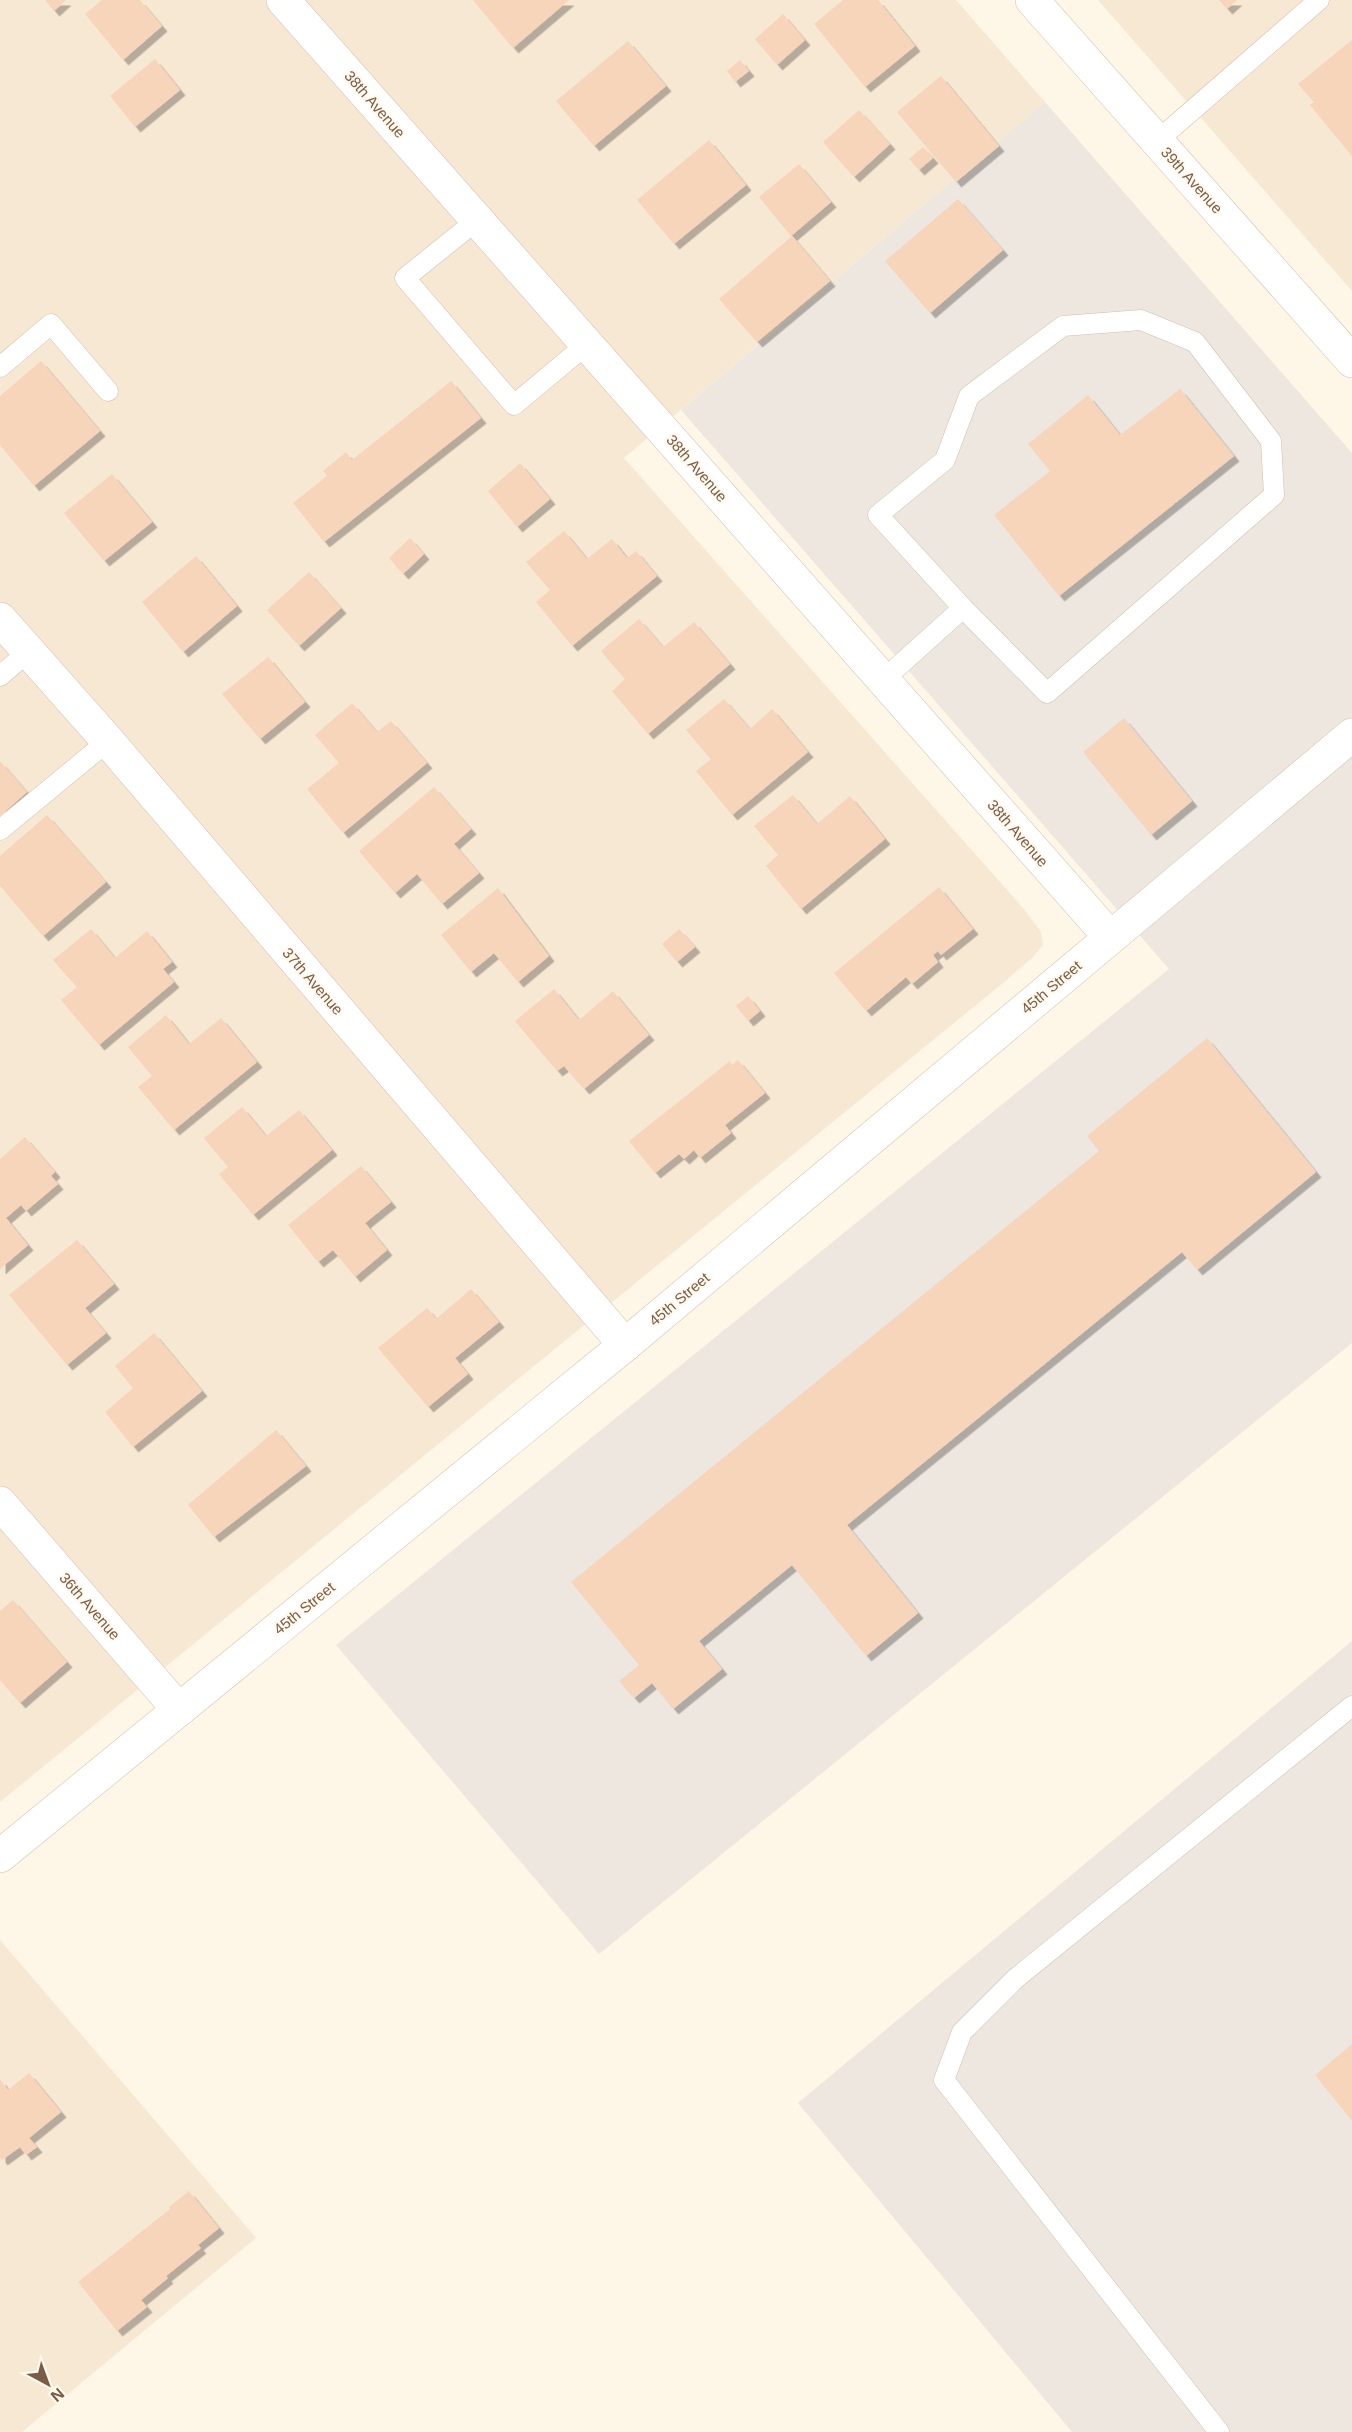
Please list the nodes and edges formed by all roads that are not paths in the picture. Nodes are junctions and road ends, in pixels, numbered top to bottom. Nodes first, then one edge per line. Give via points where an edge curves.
1 (283, 0) edge
2 (1032, 0) edge
3 (1319, 0) edge
4 (1157, 141) junction
5 (477, 220) junction
6 (587, 345) junction
7 (1352, 361) edge
8 (0, 367) edge
9 (108, 391) dead end
10 (963, 608) junction
11 (0, 618) edge
12 (29, 651) junction
13 (0, 676) edge
14 (883, 680) junction
15 (1352, 735) edge
16 (108, 741) junction
17 (0, 830) edge
18 (1110, 937) junction
19 (625, 1345) junction
20 (0, 1503) edge
21 (1352, 1706) edge
22 (179, 1710) junction
23 (0, 1856) edge
24 (1219, 2432) edge

1 - 5 street, 38th Avenue
2 - 4 street, 39th Avenue
3 - 4 lane
4 - 7 street, 39th Avenue
5 - 6 street, 38th Avenue
5 - 6 lane via 405,278 514,405
6 - 14 street, 38th Avenue
8 - 9 lane via 51,324
10 - 10 lane via 1047,693 1274,495 1271,441 1195,342 1141,320 1063,326 969,396 945,460 878,515
10 - 14 lane
11 - 12 street, 37th Avenue
12 - 13 lane
12 - 16 street, 37th Avenue
14 - 18 street, 38th Avenue
15 - 18 street, 45th Street
16 - 17 lane
16 - 19 street, 37th Avenue
18 - 19 street, 45th Street
19 - 22 street, 45th Street
20 - 22 street, 36th Avenue
21 - 24 lane via 1015,1979 962,2032 944,2080
22 - 23 street, 45th Street

